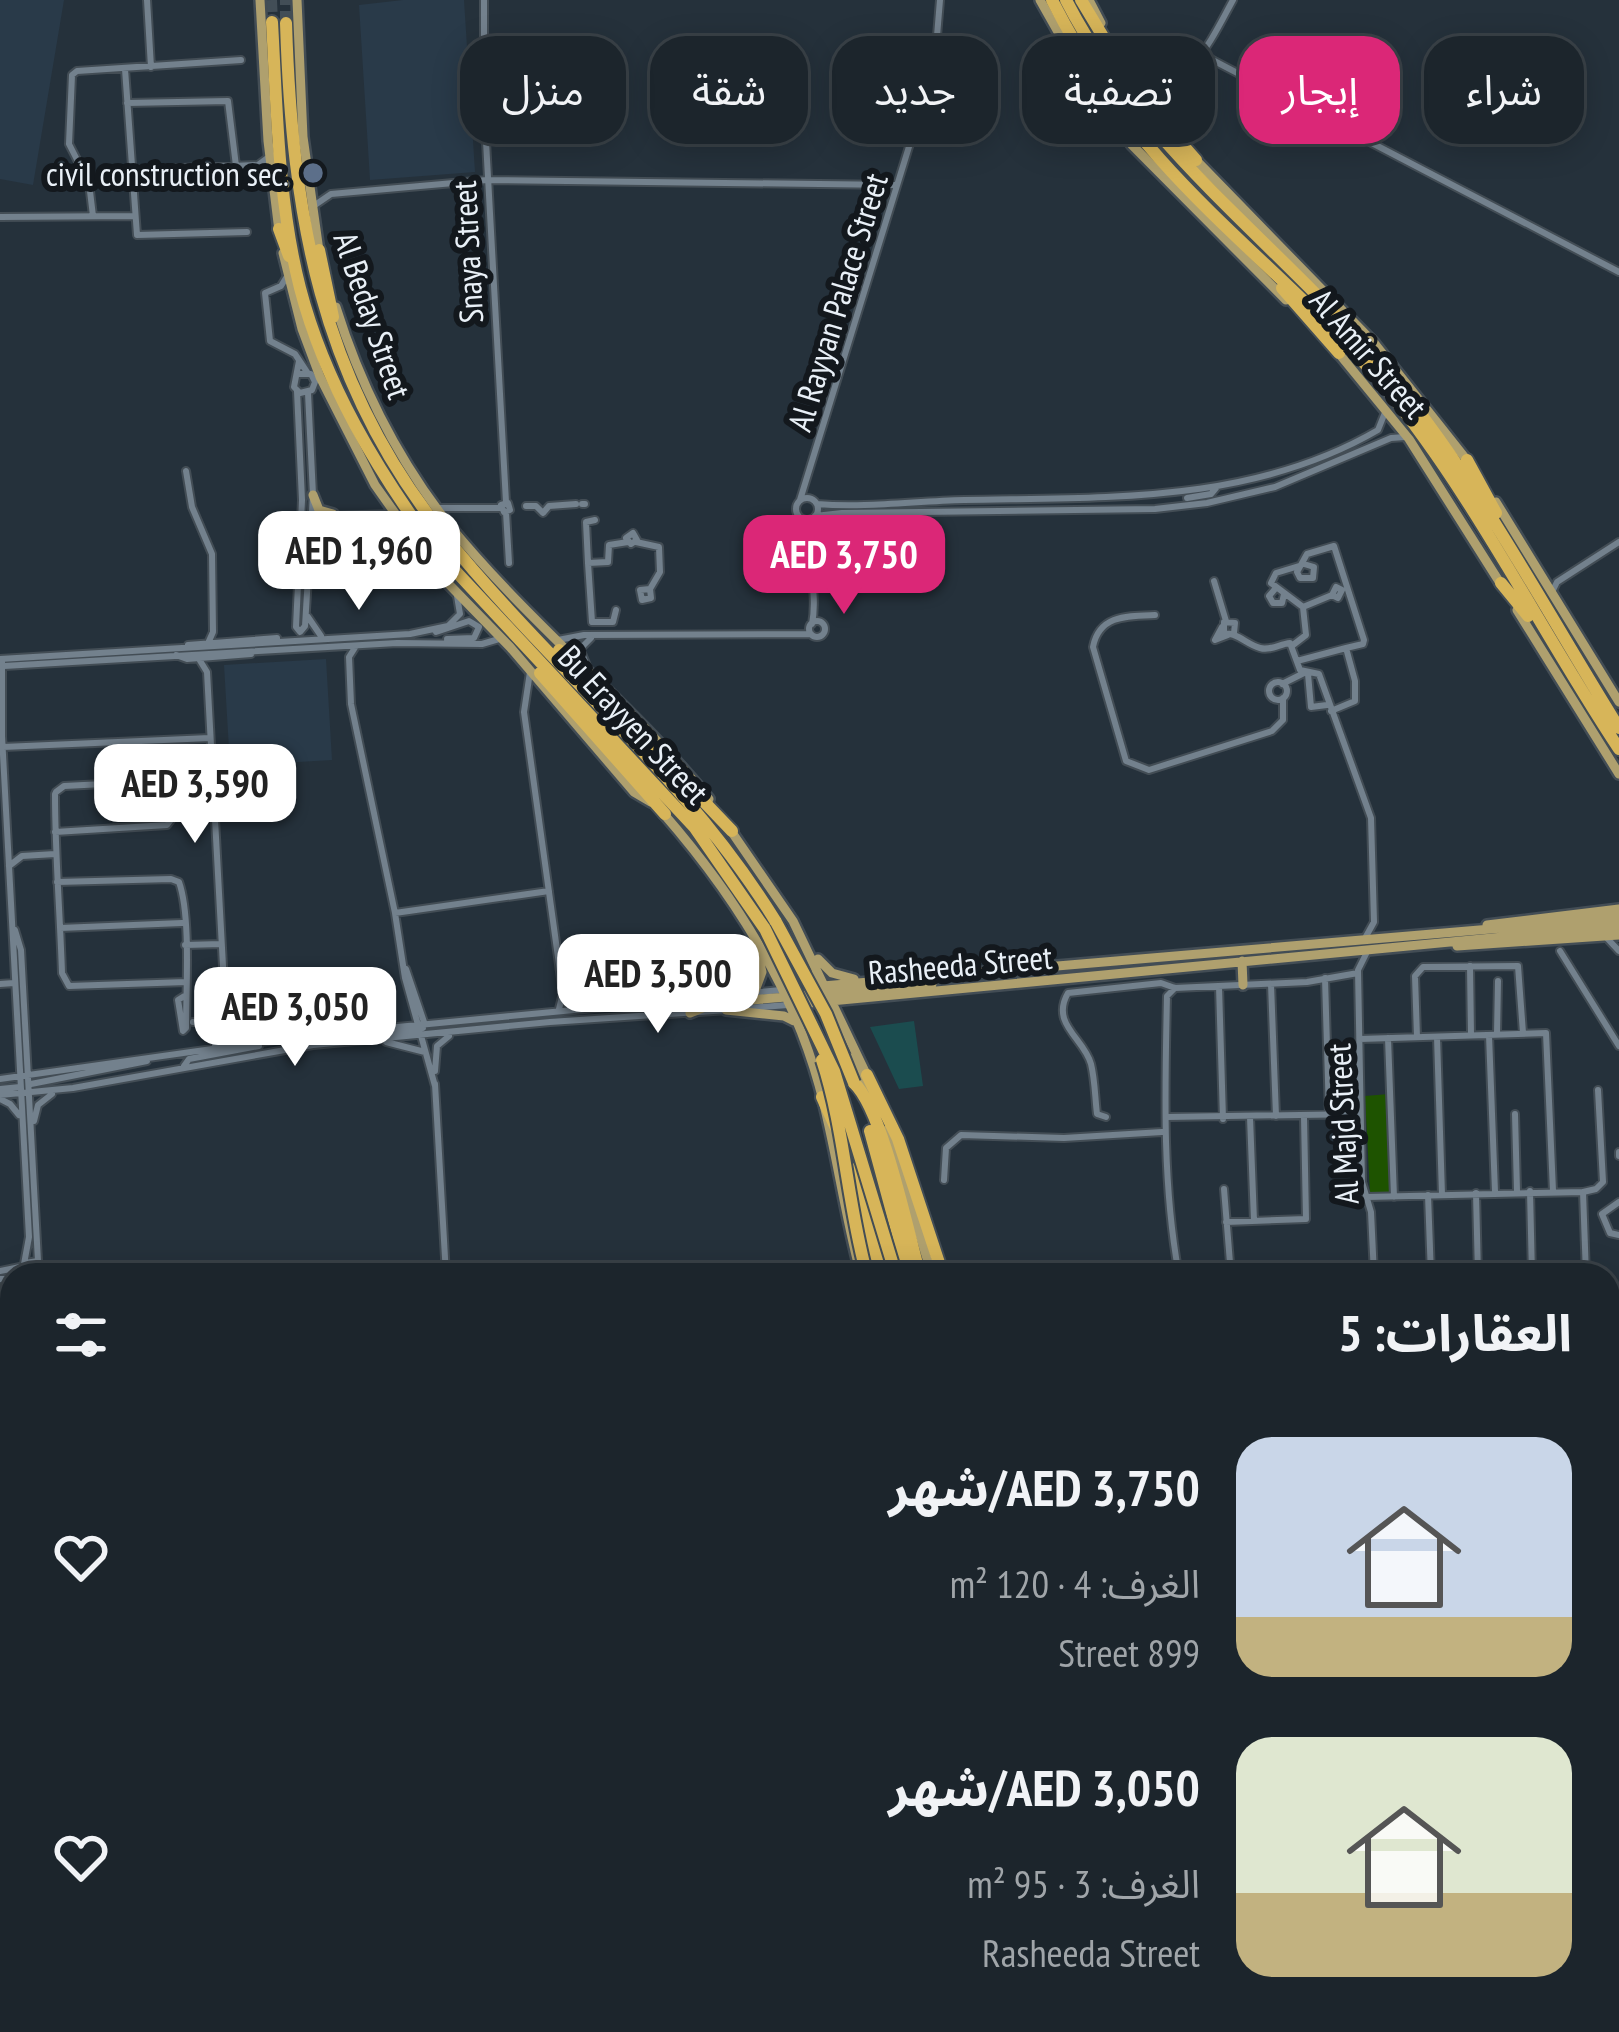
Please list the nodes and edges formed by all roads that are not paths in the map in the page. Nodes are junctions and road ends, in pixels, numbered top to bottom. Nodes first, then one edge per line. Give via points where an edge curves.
1 (147, 0) edge
2 (260, 0) edge
3 (296, 0) edge
4 (484, 0) edge
5 (940, 0) edge
6 (1040, 0) edge
7 (1052, 0) edge
8 (1066, 0) edge
9 (1085, 0) edge
10 (1233, 0) edge
11 (1108, 36) edge
12 (1212, 36) edge
13 (241, 60) dead end
14 (1215, 61) edge
15 (151, 68) junction
16 (125, 69) junction
17 (127, 103) junction
18 (1183, 144) edge
19 (270, 156) junction
20 (1196, 160) junction
21 (258, 165) junction
22 (236, 166) junction
23 (131, 170) junction
24 (307, 178) junction
25 (487, 180) junction
26 (272, 181) junction
27 (896, 185) junction
28 (331, 194) junction
29 (310, 210) junction
30 (1231, 214) junction
31 (134, 216) junction
32 (0, 217) edge
33 (92, 217) junction
34 (279, 229) junction
35 (247, 232) dead end
36 (1253, 249) junction
37 (319, 250) junction
38 (1619, 272) edge
39 (287, 274) junction
40 (1310, 276) junction
41 (281, 286) junction
42 (296, 290) junction
43 (336, 347) junction
44 (1339, 353) junction
45 (303, 373) junction
46 (297, 391) junction
47 (308, 393) junction
48 (1385, 406) junction
49 (1409, 439) junction
50 (1337, 452) junction
51 (1467, 460) joint
52 (1342, 462) junction
53 (186, 471) dead end
54 (809, 477) junction
55 (313, 495) junction
56 (1187, 498) junction
57 (385, 499) junction
58 (800, 500) junction
59 (816, 503) junction
60 (581, 504) dead end
61 (512, 507) junction
62 (437, 508) junction
63 (464, 509) junction
64 (397, 516) junction
65 (814, 518) junction
66 (800, 519) junction
67 (595, 520) dead end
68 (452, 528) junction
69 (312, 537) junction
70 (809, 541) junction
71 (1619, 542) edge
72 (609, 545) junction
73 (587, 546) junction
74 (509, 563) dead end
75 (588, 563) junction
76 (1214, 581) dead end
77 (1557, 582) junction
78 (1501, 583) junction
79 (1538, 585) junction
80 (650, 589) dead end
81 (1275, 589) junction
82 (456, 592) junction
83 (1284, 594) junction
84 (1332, 595) dead end
85 (1552, 596) junction
86 (307, 602) junction
87 (1303, 607) junction
88 (296, 608) junction
89 (616, 610) dead end
90 (1155, 615) dead end
91 (518, 618) junction
92 (1224, 624) junction
93 (214, 632) junction
94 (410, 634) junction
95 (606, 634) junction
96 (1231, 634) junction
97 (392, 635) junction
98 (321, 636) junction
99 (506, 636) junction
100 (281, 638) junction
101 (221, 640) junction
102 (557, 640) junction
103 (209, 642) junction
104 (431, 642) junction
105 (1296, 644) junction
106 (356, 646) junction
107 (339, 647) junction
108 (1346, 648) junction
109 (278, 650) junction
110 (177, 652) junction
111 (120, 654) junction
112 (349, 657) junction
113 (199, 658) junction
114 (214, 658) junction
115 (3, 662) edge
116 (1297, 662) junction
117 (19, 664) junction
118 (589, 668) junction
119 (1570, 668) junction
120 (207, 672) junction
121 (530, 672) junction
122 (1306, 673) junction
123 (3, 677) edge
124 (1282, 684) junction
125 (542, 687) junction
126 (524, 692) junction
127 (1283, 698) junction
128 (1619, 702) edge
129 (1329, 708) junction
130 (1619, 728) edge
131 (211, 738) junction
132 (3, 743) junction
133 (1619, 749) edge
134 (1619, 774) edge
135 (664, 814) junction
136 (732, 831) junction
137 (55, 832) junction
138 (9, 848) junction
139 (55, 854) junction
140 (22, 856) junction
141 (9, 866) junction
142 (715, 878) junction
143 (58, 882) junction
144 (11, 885) junction
145 (0, 886) edge
146 (549, 891) junction
147 (395, 914) junction
148 (793, 921) junction
149 (1374, 922) junction
150 (184, 923) junction
151 (14, 927) junction
152 (60, 928) junction
153 (765, 930) junction
154 (555, 932) junction
155 (1619, 932) edge
156 (1389, 939) junction
157 (221, 944) junction
158 (185, 945) junction
159 (1418, 945) junction
160 (1365, 946) junction
161 (1560, 951) dead end
162 (1344, 953) junction
163 (1242, 961) junction
164 (1470, 965) junction
165 (404, 966) junction
166 (1358, 971) junction
167 (997, 972) junction
168 (950, 977) junction
169 (1325, 978) junction
170 (186, 982) junction
171 (1498, 982) dead end
172 (14, 983) junction
173 (0, 984) edge
174 (1271, 984) junction
175 (1243, 985) junction
176 (1219, 986) junction
177 (1174, 988) junction
178 (755, 992) junction
179 (186, 995) junction
180 (815, 996) junction
181 (784, 997) junction
182 (869, 999) junction
183 (411, 1004) junction
184 (578, 1008) junction
185 (559, 1009) junction
186 (546, 1010) junction
187 (726, 1010) junction
188 (421, 1012) junction
189 (690, 1013) junction
190 (224, 1017) junction
191 (490, 1018) junction
192 (193, 1022) dead end
193 (797, 1026) junction
194 (402, 1027) junction
195 (224, 1028) junction
196 (423, 1031) junction
197 (848, 1032) junction
198 (458, 1033) junction
199 (1523, 1034) junction
200 (1471, 1035) junction
201 (1493, 1035) junction
202 (1437, 1036) junction
203 (1417, 1037) junction
204 (1388, 1038) junction
205 (274, 1040) junction
206 (376, 1040) junction
207 (1360, 1040) junction
208 (252, 1042) junction
209 (804, 1042) junction
210 (332, 1043) junction
211 (1619, 1046) edge
212 (214, 1047) junction
213 (428, 1054) junction
214 (156, 1057) junction
215 (24, 1059) junction
216 (435, 1062) junction
217 (184, 1066) junction
218 (58, 1074) junction
219 (867, 1075) junction
220 (0, 1079) edge
221 (854, 1083) junction
222 (25, 1086) junction
223 (435, 1086) junction
224 (73, 1088) junction
225 (1598, 1090) dead end
226 (0, 1094) edge
227 (822, 1097) junction
228 (1360, 1114) junction
229 (1515, 1114) dead end
230 (1329, 1115) junction
231 (1276, 1116) junction
232 (1304, 1116) junction
233 (1106, 1117) dead end
234 (1167, 1118) junction
235 (1223, 1118) junction
236 (1250, 1118) junction
237 (22, 1124) junction
238 (887, 1127) junction
239 (32, 1130) junction
240 (1164, 1132) junction
241 (838, 1168) joint
242 (944, 1180) dead end
243 (1224, 1189) dead end
244 (1517, 1191) junction
245 (1530, 1191) junction
246 (1553, 1191) junction
247 (1495, 1192) junction
248 (1583, 1192) junction
249 (1476, 1193) junction
250 (1428, 1195) junction
251 (1442, 1195) junction
252 (1394, 1196) junction
253 (1367, 1197) junction
254 (1619, 1202) edge
255 (1253, 1221) junction
256 (1226, 1222) junction
257 (1619, 1235) edge
258 (38, 1261) joint
259 (24, 1263) edge
260 (29, 1263) edge
261 (445, 1263) edge
262 (865, 1263) edge
263 (866, 1263) edge
264 (880, 1263) edge
265 (893, 1263) edge
266 (906, 1263) edge
267 (929, 1263) edge
268 (930, 1263) edge
269 (932, 1263) edge
270 (1178, 1263) edge
271 (1230, 1263) edge
272 (1373, 1263) edge
273 (1431, 1263) edge
274 (1478, 1263) edge
275 (1532, 1263) edge
276 (1586, 1263) edge

1 - 15 street
2 - 19 main road, Al Beday Street
3 - 24 main road, Al Beday Street
4 - 25 street, Snaya Street
5 - 27 street, Al Rayyan Palace Street via 920,111
6 - 44 main road, Al Amir Street via 1132,145
7 - 36 highway, Al Amir Street via 1134,129
8 - 30 highway, Al Amir Street via 1138,112
9 - 11 main road, Al Amir Street
9 - 20 highway via 1137,93
10 - 12 street
13 - 15 street
14 - 38 street
15 - 16 street
16 - 17 street
16 - 33 street via 77,71 70,79 69,144 89,183
17 - 22 street via 228,101
17 - 23 street
18 - 20 main road, Al Amir Street
19 - 21 street
19 - 26 main road, Al Beday Street
20 - 40 main road, Al Amir Street
21 - 22 street
21 - 26 street
22 - 23 street
23 - 31 street
24 - 28 street
24 - 29 main road, Al Beday Street
25 - 27 street
25 - 28 street
25 - 61 street, Snaya Street
26 - 34 main road, Al Beday Street
27 - 54 street, Al Rayyan Palace Street
28 - 29 street
29 - 37 main road, Al Beday Street
30 - 40 highway
30 - 79 highway, Al Amir Street via 1409,399
31 - 33 street
31 - 35 street via 136,235
32 - 33 street
34 - 39 main road, Al Beday Street
34 - 42 highway
36 - 44 highway
36 - 119 highway, Al Amir Street via 1408,417
37 - 43 highway
37 - 62 main road, Al Beday Street via 360,377
39 - 41 street
39 - 42 main road, Al Beday Street
40 - 51 main road, Al Amir Street via 1419,394
41 - 42 street
41 - 45 street via 264,297 268,337 295,354
42 - 43 highway, Bu Erayyen Street via 279,145 279,22 298,196
42 - 57 main road, Al Beday Street via 311,355
42 - 99 highway, Bu Erayyen Street via 388,484
43 - 91 highway, Bu Erayyen Street via 399,472
44 - 48 main road, Al Amir Street
45 - 46 street via 293,382
45 - 47 street via 315,382
46 - 47 street
46 - 88 street
47 - 55 street
48 - 49 main road, Al Amir Street
48 - 50 street via 1378,430
49 - 52 street via 1391,438
49 - 78 main road, Al Amir Street
50 - 52 street
50 - 56 street
51 - 79 highway
52 - 56 street via 1275,487
53 - 93 street via 212,554
54 - 58 street, Al Rayyan Palace Street
54 - 59 street, Al Rayyan Palace Street
55 - 57 main road via 320,510 333,514 376,512
55 - 69 street
56 - 59 street
56 - 65 street
57 - 64 main road, Al Beday Street
58 - 59 street
58 - 66 street
59 - 65 street
60 - 61 street via 541,499
61 - 63 street
61 - 74 street, Snaya Street
62 - 63 street
62 - 68 main road, Al Beday Street
63 - 68 street
64 - 69 main road via 327,518
64 - 82 main road, Al Beday Street
65 - 66 street
65 - 70 street
66 - 70 street
67 - 73 street via 586,522
68 - 102 main road, Al Beday Street
69 - 86 street
70 - 95 street via 814,626
71 - 77 street
72 - 73 street
72 - 75 street via 608,562
72 - 80 street via 658,547 660,572
73 - 75 street
75 - 89 street via 592,622 614,622
76 - 92 street
77 - 79 street
77 - 85 street
78 - 119 highway
78 - 134 main road, Al Amir Street
79 - 85 main road, Al Amir Street
79 - 130 highway, Al Amir Street
81 - 83 street
81 - 83 street via 1273,604
81 - 108 street via 1271,577 1301,565 1307,552 1334,546 1364,640
82 - 94 street via 455,620
82 - 99 main road, Al Beday Street
83 - 87 street
84 - 87 street
85 - 128 main road, Al Amir Street
86 - 88 street via 301,632
86 - 98 street
87 - 105 street via 1305,638
88 - 100 street
90 - 127 street via 1105,622 1095,633 1126,761 1149,770 1272,731 1284,716
91 - 136 highway via 572,661
91 - 153 highway, Bu Erayyen Street via 704,819
92 - 96 street via 1235,623
92 - 96 street via 1214,639
93 - 101 street
93 - 103 street
94 - 97 street
94 - 104 street via 478,626 474,638
95 - 102 street
95 - 118 street via 581,646
96 - 105 street via 1264,649
97 - 98 street
97 - 110 street
98 - 100 street
99 - 104 street via 482,644
99 - 121 main road, Al Beday Street
99 - 135 highway
99 - 153 highway, Bu Erayyen Street via 694,828
100 - 101 street
101 - 103 street
102 - 118 main road, Al Beday Street
103 - 110 street
104 - 106 street
105 - 116 street
106 - 107 street
106 - 112 street
107 - 109 street
107 - 112 street
108 - 116 street
108 - 129 street via 1355,701
109 - 110 street
109 - 114 street
110 - 111 street
110 - 113 street
111 - 115 street
111 - 117 street
112 - 147 street via 351,704
113 - 114 street
113 - 120 street
114 - 120 street
115 - 117 street
115 - 123 street
116 - 122 street
117 - 123 street
118 - 136 main road, Al Beday Street
119 - 133 highway, Al Amir Street
120 - 131 street
121 - 125 main road, Al Beday Street
121 - 126 street
122 - 124 street
122 - 129 street via 1319,674
122 - 129 street via 1311,707
123 - 132 street
124 - 127 street
124 - 127 street via 1269,693
125 - 126 street
125 - 135 main road, Al Beday Street via 634,792
126 - 146 street
129 - 149 street via 1368,801
131 - 132 street
131 - 157 street
132 - 138 street
135 - 142 main road, Bu Erayyen Street
136 - 148 main road, Al Beday Street
137 - 137 street via 167,825 176,816 175,790 164,781 60,788
137 - 139 street
138 - 140 street
138 - 141 street
139 - 140 street
139 - 143 street
140 - 141 street
141 - 144 street
142 - 153 main road, Bu Erayyen Street
142 - 180 main road via 750,910
143 - 150 street via 175,879
143 - 152 street
144 - 145 street
144 - 151 street
146 - 147 street
146 - 154 street
147 - 165 street
148 - 168 main road via 838,976
148 - 180 main road, Al Beday Street via 816,965
149 - 156 street
149 - 160 street
150 - 152 street
150 - 158 street
151 - 172 street
151 - 215 street
152 - 170 street via 67,985
153 - 178 main road
153 - 180 highway, Bu Erayyen Street, bridge
153 - 181 main road, Bu Erayyen Street
153 - 221 highway, Bu Erayyen Street, bridge via 826,1014
154 - 184 street via 568,996
154 - 185 street
155 - 156 main road, Rasheeda Street via 1515,921
155 - 159 main road, Rasheeda Street
155 - 159 main road
156 - 160 main road, Rasheeda Street
157 - 158 street
157 - 190 street
158 - 170 street
159 - 160 main road, Rasheeda Street
160 - 162 main road, Rasheeda Street
160 - 166 street
160 - 167 main road, Rasheeda Street
161 - 211 street
162 - 163 main road, Rasheeda Street
162 - 166 street
163 - 175 main road
163 - 182 main road, Rasheeda Street
164 - 199 street via 1518,967
164 - 200 street
164 - 203 street via 1417,972
165 - 183 street
165 - 188 street
166 - 169 street
166 - 207 street, Al Majd Street
167 - 168 main road, Rasheeda Street
167 - 180 main road
168 - 180 main road, Rasheeda Street
169 - 174 street
169 - 230 street
170 - 179 street
171 - 201 street
172 - 173 street
172 - 215 street
174 - 175 street
174 - 231 street
175 - 176 street
176 - 177 street
176 - 235 street
177 - 233 street via 1161,983 1064,998 1067,1029 1088,1056 1097,1114
177 - 234 street via 1166,1000
178 - 181 street
178 - 184 street
179 - 179 street via 186,1028 183,1031 178,999
180 - 181 main road
180 - 182 main road, Rasheeda Street
180 - 193 main road
180 - 197 main road, Bu Erayyen Street
180 - 262 highway, bridge via 808,1023 836,1109
180 - 265 highway, Bu Erayyen Street, bridge
181 - 187 street
181 - 189 main road
181 - 193 main road, Bu Erayyen Street
182 - 197 main road via 852,1010
183 - 194 street
183 - 196 street
184 - 185 street
185 - 186 street
186 - 191 street
186 - 196 street
187 - 189 street
187 - 193 main road via 784,1016
188 - 191 street via 442,1020
188 - 196 street
189 - 198 street
190 - 192 street
190 - 195 street
191 - 196 street
193 - 209 main road, Bu Erayyen Street
194 - 196 street
194 - 205 street
195 - 208 street
195 - 212 street
196 - 198 street
196 - 206 street
196 - 210 street
196 - 213 street
196 - 216 street
197 - 219 main road, Bu Erayyen Street
198 - 216 street via 440,1042
199 - 201 street
199 - 246 street via 1546,1033
200 - 201 street
200 - 202 street
201 - 247 street
202 - 203 street
202 - 251 street
203 - 204 street
204 - 207 street
204 - 252 street
205 - 208 street
205 - 217 street
206 - 210 street
206 - 213 street
207 - 228 street, Al Majd Street
208 - 212 street
209 - 227 main road, Bu Erayyen Street
209 - 238 main road via 818,1027 837,1032
210 - 217 street
212 - 214 street
213 - 223 street
214 - 218 street
214 - 222 street
215 - 218 street
215 - 220 street
215 - 222 street
216 - 223 street
217 - 224 street
218 - 222 street
219 - 238 main road, Bu Erayyen Street
219 - 269 highway via 898,1139
220 - 222 street
221 - 266 highway
221 - 267 highway, Bu Erayyen Street
222 - 224 street
222 - 226 street
222 - 237 street
222 - 239 street
223 - 261 street
224 - 239 street via 44,1097
225 - 248 street via 1603,1182
226 - 237 street
227 - 241 main road, Bu Erayyen Street
227 - 264 highway
228 - 230 street
228 - 253 street, Al Majd Street
229 - 244 street
230 - 232 street
231 - 232 street
231 - 236 street
232 - 255 street via 1307,1216
234 - 235 street
234 - 240 street
235 - 236 street
236 - 255 street
237 - 259 street
238 - 268 main road, Bu Erayyen Street
239 - 258 street
240 - 242 street via 958,1136 946,1148
240 - 270 street
241 - 263 highway
243 - 256 street
244 - 245 street
244 - 247 street
245 - 246 street
245 - 275 street
246 - 248 street
247 - 249 street
248 - 276 street
249 - 251 street
249 - 274 street
250 - 251 street
250 - 252 street
250 - 273 street
252 - 253 street
253 - 272 street, Al Majd Street
254 - 257 street via 1601,1214
255 - 256 street
256 - 271 street
258 - 260 street

